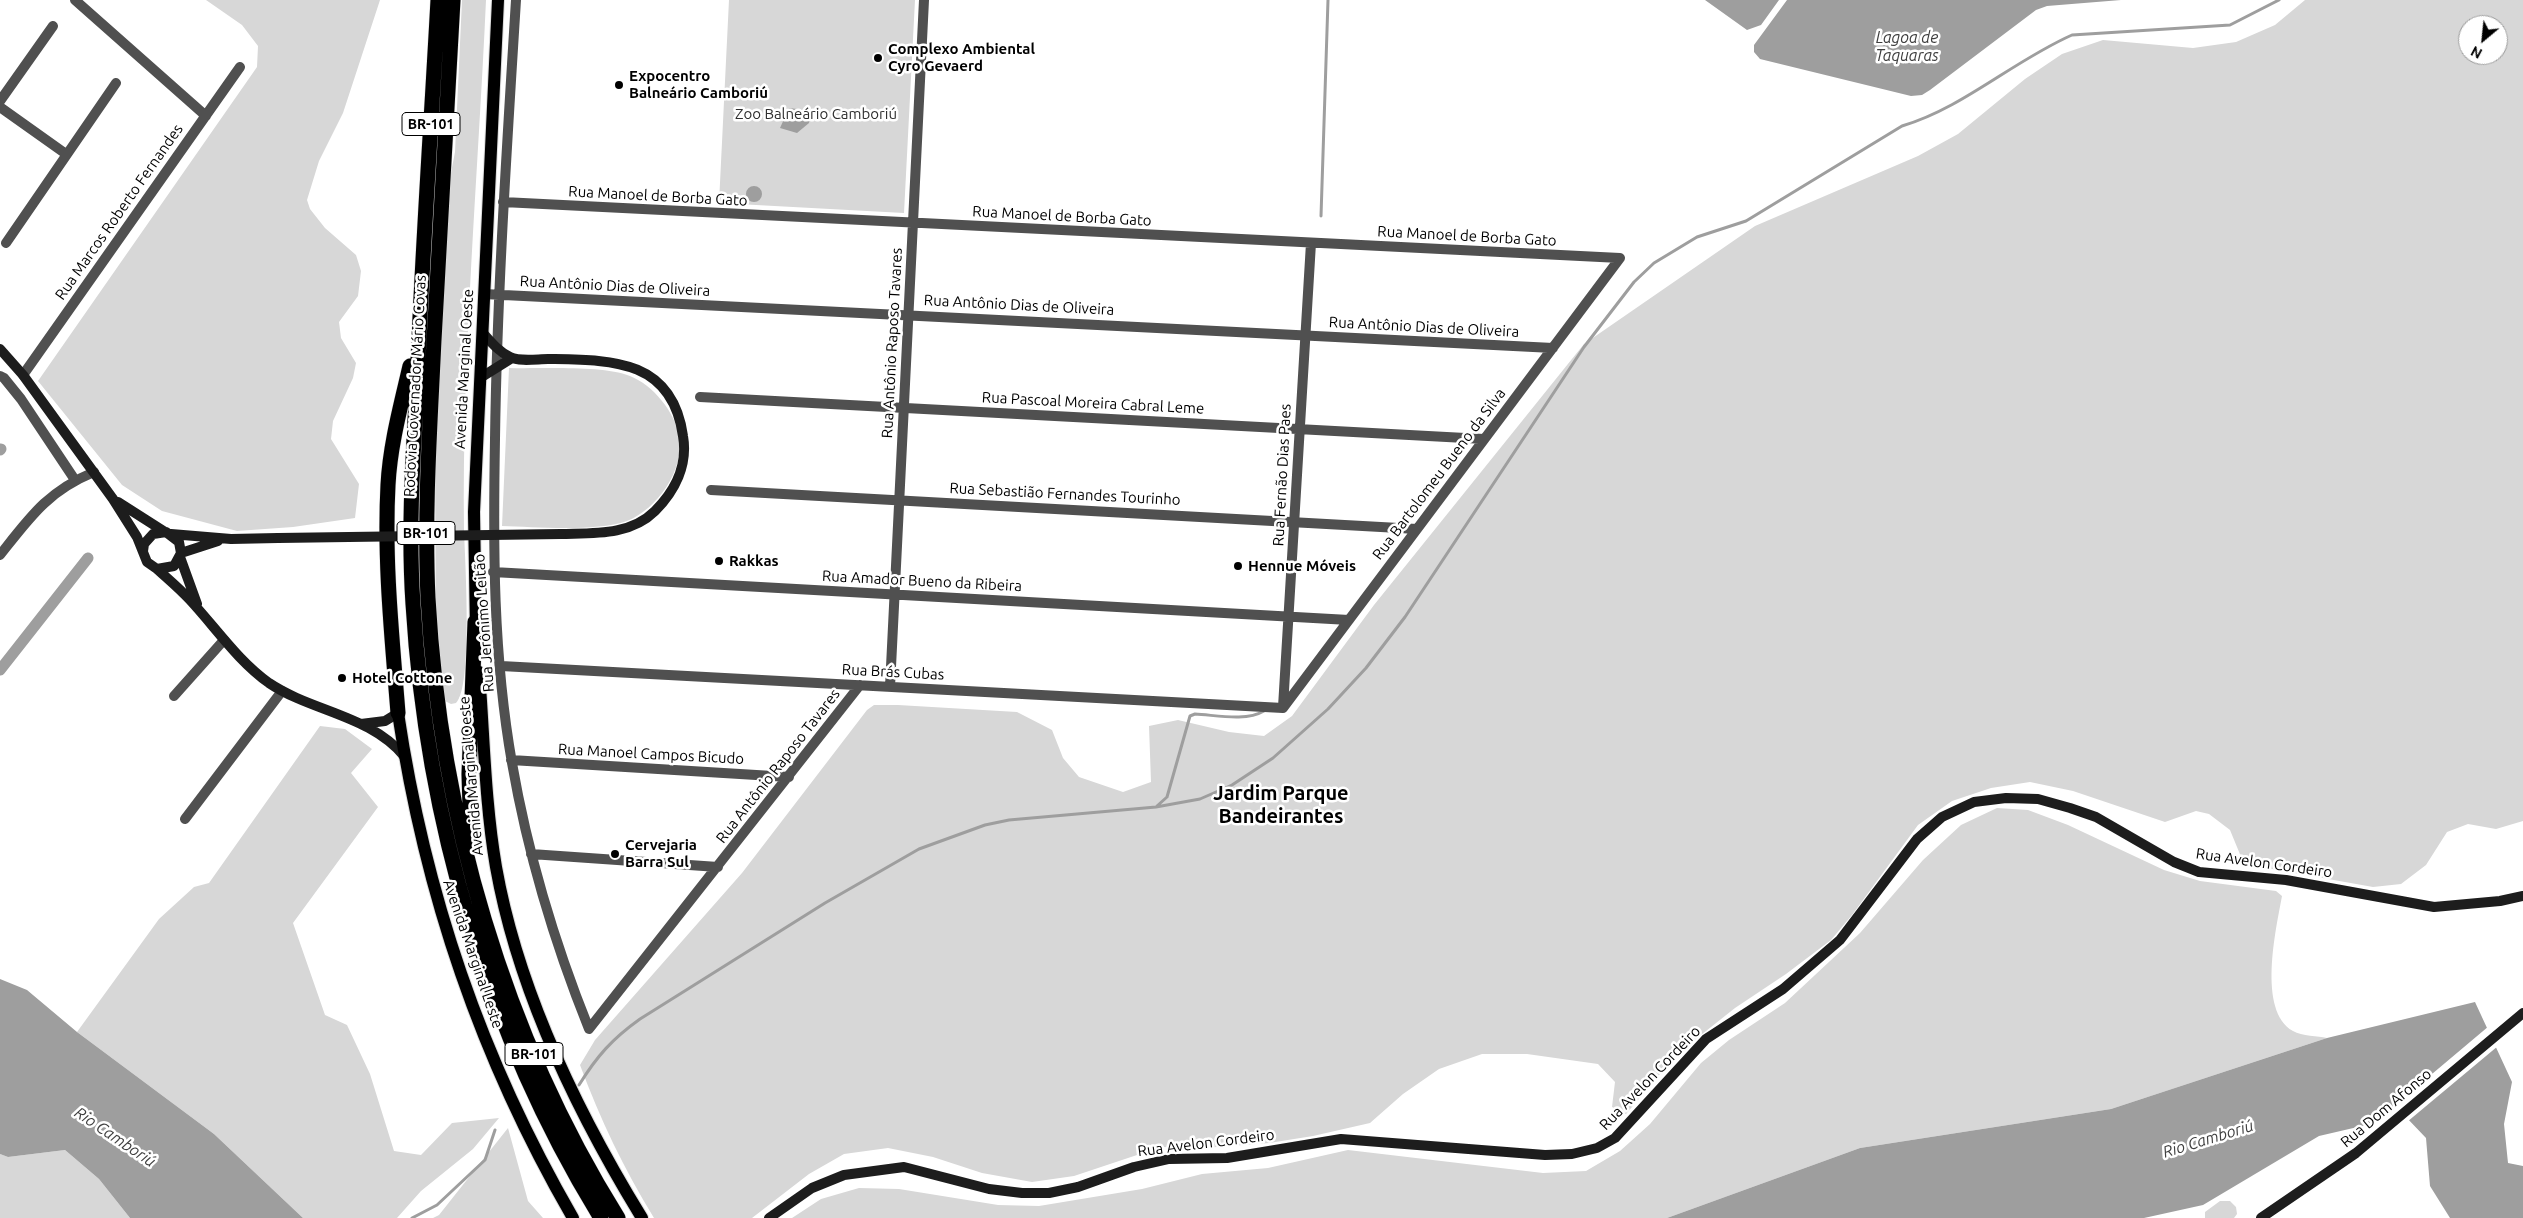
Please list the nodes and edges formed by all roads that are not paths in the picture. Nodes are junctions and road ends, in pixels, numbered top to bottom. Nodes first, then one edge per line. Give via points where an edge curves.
1 (74, 0) edge
2 (438, 0) edge
3 (453, 0) edge
4 (498, 0) edge
5 (516, 0) edge
6 (924, 0) edge
7 (52, 26) dead end
8 (240, 67) dead end
9 (116, 83) dead end
10 (0, 101) edge
11 (0, 107) edge
12 (206, 116) junction
13 (66, 154) junction
14 (503, 202) junction
15 (913, 224) junction
16 (487, 236) junction
17 (6, 243) dead end
18 (1311, 243) junction
19 (1620, 258) joint
20 (485, 273) junction
21 (499, 291) junction
22 (484, 294) junction
23 (908, 314) junction
24 (419, 328) junction
25 (482, 332) junction
26 (1305, 335) junction
27 (497, 348) junction
28 (1553, 348) junction
29 (0, 349) edge
30 (512, 358) junction
31 (496, 368) junction
32 (23, 375) junction
33 (0, 376) edge
34 (480, 378) junction
35 (700, 397) dead end
36 (904, 408) junction
37 (1300, 429) junction
38 (1484, 439) junction
39 (94, 472) junction
40 (75, 480) junction
41 (711, 490) dead end
42 (113, 499) junction
43 (899, 500) junction
44 (1294, 522) junction
45 (1417, 529) junction
46 (168, 533) junction
47 (231, 538) junction
48 (143, 551) junction
49 (181, 554) junction
50 (0, 555) edge
51 (157, 569) junction
52 (493, 572) junction
53 (894, 595) junction
54 (200, 612) junction
55 (1288, 617) junction
56 (1349, 620) junction
57 (475, 622) junction
58 (224, 640) junction
59 (501, 666) junction
60 (860, 685) junction
61 (890, 687) junction
62 (282, 691) junction
63 (174, 696) dead end
64 (1283, 708) junction
65 (398, 712) junction
66 (362, 724) junction
67 (405, 757) junction
68 (511, 760) junction
69 (789, 777) junction
70 (184, 819) dead end
71 (531, 854) junction
72 (718, 867) junction
73 (474, 879) junction
74 (2523, 896) edge
75 (2523, 1013) edge
76 (589, 1029) joint
77 (572, 1218) edge
78 (601, 1218) edge
79 (618, 1218) edge
80 (642, 1218) edge
81 (769, 1218) edge
82 (2262, 1218) edge

1 - 12 street
2 - 24 highway, Rodovia Governador Mário Covas / BR-101
3 - 73 highway, Rodovia Governador Mário Covas / BR-101 via 429,447 427,557 430,634 442,728 452,788
4 - 16 main road, Avenida Marginal Oeste
5 - 14 street, Rua Jerônimo Leitão
6 - 15 street, Rua Antônio Raposo Tavares
7 - 10 street
8 - 12 street, Rua Marcos Roberto Fernandes
9 - 13 street
11 - 13 street
12 - 32 street, Rua Marcos Roberto Fernandes
13 - 17 street
14 - 15 street, Rua Manoel de Borba Gato
14 - 16 street
14 - 21 street, Rua Jerônimo Leitão
15 - 18 street, Rua Manoel de Borba Gato
15 - 23 street, Rua Antônio Raposo Tavares
16 - 20 main road, Avenida Marginal Oeste
18 - 19 street, Rua Manoel de Borba Gato
18 - 26 street, Rua Fernão Dias Paes
19 - 28 street, Rua Bartolomeu Bueno da Silva
20 - 21 street
20 - 22 main road, Avenida Marginal Oeste
21 - 22 street, Rua Antônio Dias de Oliveira
21 - 23 street, Rua Antônio Dias de Oliveira via 516,296
21 - 27 street, Rua Jerônimo Leitão
22 - 25 main road, Avenida Marginal Oeste
23 - 26 street, Rua Antônio Dias de Oliveira
23 - 36 street, Rua Antônio Raposo Tavares
24 - 65 highway via 388,484 388,553
24 - 78 highway, Rodovia Governador Mário Covas / BR-101 via 412,494 413,600 420,684 436,785 462,897 506,1024 553,1130
25 - 27 main road
25 - 34 main road, Avenida Marginal Oeste
26 - 28 street, Rua Antônio Dias de Oliveira
26 - 37 street, Rua Fernão Dias Paes
27 - 30 main road
27 - 31 street, Rua Jerônimo Leitão
28 - 38 street, Rua Bartolomeu Bueno da Silva
29 - 32 main road
30 - 31 main road
30 - 47 main road, bridge via 606,360 647,374 658,384 672,402 682,425 684,458 674,488 653,514 621,530 600,533
31 - 34 main road
31 - 52 street, Rua Jerônimo Leitão
32 - 39 main road
33 - 40 street via 21,399
34 - 57 main road, Avenida Marginal Oeste via 474,512
35 - 36 street, Rua Pascoal Moreira Cabral Leme
36 - 37 street, Rua Pascoal Moreira Cabral Leme
36 - 43 street, Rua Antônio Raposo Tavares
37 - 38 street, Rua Pascoal Moreira Cabral Leme
37 - 44 street, Rua Fernão Dias Paes
38 - 45 street, Rua Bartolomeu Bueno da Silva
39 - 40 street
39 - 42 main road
40 - 50 street via 50,496
41 - 43 street, Rua Sebastião Fernandes Tourinho
42 - 46 main road
42 - 48 main road
43 - 44 street, Rua Sebastião Fernandes Tourinho
43 - 53 street, Rua Antônio Raposo Tavares
44 - 45 street, Rua Sebastião Fernandes Tourinho
44 - 55 street, Rua Fernão Dias Paes
45 - 56 street, Rua Bartolomeu Bueno da Silva
46 - 47 main road
46 - 48 main road via 153,534 144,544
46 - 49 main road via 179,542
47 - 49 main road
48 - 51 main road via 147,562
49 - 51 main road via 168,568
49 - 54 main road
51 - 54 main road
52 - 53 street, Rua Amador Bueno da Ribeira
52 - 59 street, Rua Jerônimo Leitão
53 - 55 street, Rua Amador Bueno da Ribeira
53 - 61 street, Rua Antônio Raposo Tavares
54 - 58 main road
55 - 56 street, Rua Amador Bueno da Ribeira
55 - 64 street, Rua Fernão Dias Paes
56 - 64 street, Rua Bartolomeu Bueno da Silva
57 - 73 highway via 469,791
57 - 80 main road, Avenida Marginal Oeste via 490,833 505,906 534,1002 559,1062 606,1156
58 - 62 main road via 261,676
58 - 63 street
59 - 60 street, Rua Brás Cubas
59 - 68 street, Rua Jerônimo Leitão
60 - 61 street, Rua Brás Cubas
60 - 69 street, Rua Antônio Raposo Tavares
61 - 64 street, Rua Brás Cubas
62 - 66 main road
62 - 70 street
65 - 66 main road via 385,721
65 - 67 main road, Avenida Marginal Leste
66 - 67 main road via 389,741
67 - 77 main road, Avenida Marginal Leste via 431,880 477,1021 528,1138
68 - 69 street, Rua Manoel Campos Bicudo
68 - 71 street, Rua Jerônimo Leitão
69 - 72 street, Rua Antônio Raposo Tavares
71 - 72 street
71 - 76 street, Rua Jerônimo Leitão via 555,939
72 - 76 street, Rua Antônio Raposo Tavares
73 - 79 highway, Rodovia Governador Mário Covas / BR-101 via 500,964 540,1069 585,1161
74 - 81 main road, Rua Avelon Cordeiro via 2500,902 2434,907 2286,880 2200,872 2174,862 2096,817 2070,808 2014,798 1974,802 1942,817 1917,839 1840,940 1782,989 1706,1039 1636,1118 1615,1138 1597,1148 1572,1154 1544,1155 1341,1139 1227,1158 1169,1160 1134,1167 1078,1187 1049,1193 989,1189 904,1167 844,1175 812,1188
75 - 82 main road, Rua Dom Afonso via 2356,1153

